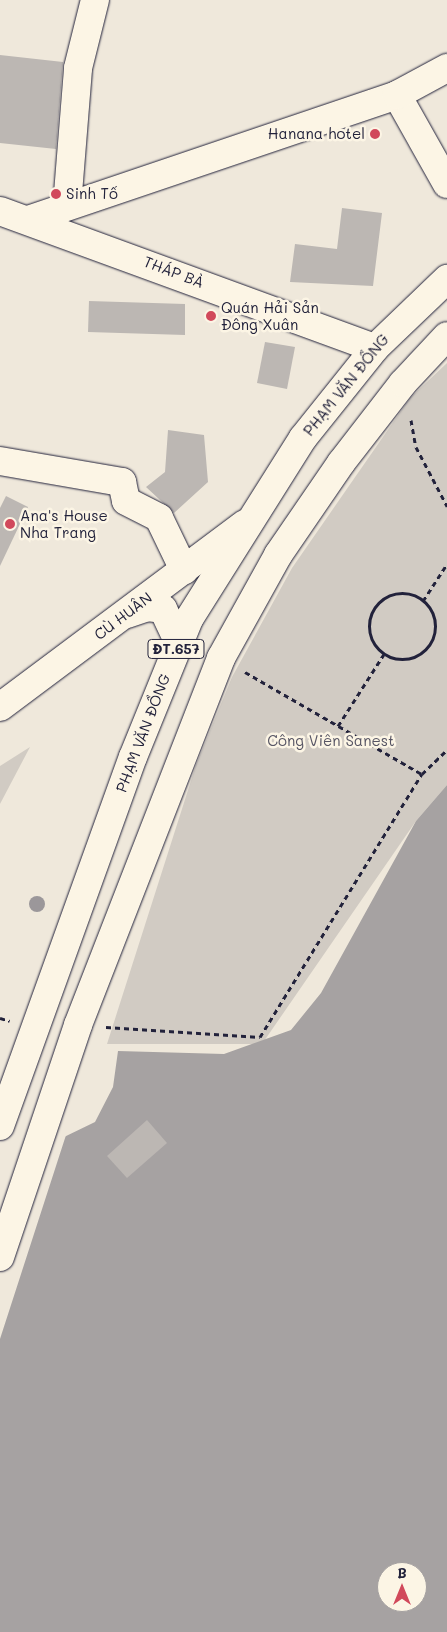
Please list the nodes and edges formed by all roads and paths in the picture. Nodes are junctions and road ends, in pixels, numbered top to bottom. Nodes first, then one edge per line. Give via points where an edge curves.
1 (95, 0) edge
2 (447, 68) edge
3 (397, 95) junction
4 (447, 184) edge
5 (67, 206) junction
6 (0, 211) edge
7 (30, 219) junction
8 (447, 279) edge
9 (447, 336) edge
10 (375, 348) junction
11 (403, 383) junction
12 (0, 461) edge
13 (447, 506) edge
14 (245, 524) junction
15 (447, 564) edge
16 (184, 570) junction
17 (423, 601) junction
18 (123, 616) junction
19 (179, 643) junction
20 (384, 654) junction
21 (221, 658) junction
22 (0, 708) edge
23 (338, 726) junction
24 (447, 750) edge
25 (422, 774) junction
26 (0, 1018) edge
27 (5, 1020) dead end
28 (78, 1025) junction
29 (0, 1126) edge
30 (0, 1257) edge

1 - 5 main road via 78,68
2 - 3 main road
3 - 4 main road
3 - 5 main road
5 - 7 main road
6 - 7 main road, THÁP BÀ
7 - 10 main road, THÁP BÀ
8 - 10 main road, PHẠM VĂN ĐỒNG / ĐT.657
9 - 11 main road, ĐT.657
10 - 14 main road, PHẠM VĂN ĐỒNG / ĐT.657 via 303,438
11 - 13 path via 416,447
11 - 21 main road, ĐT.657 via 278,555
12 - 16 main road via 122,482 126,501 159,518
14 - 16 main road, CÙ HUÂN
14 - 19 main road, PHẠM VĂN ĐỒNG / ĐT.657
15 - 17 path
16 - 18 main road, CÙ HUÂN
17 - 20 path via 434,619 431,641 405,658
17 - 20 path via 398,593 374,607 371,638
18 - 19 main road via 147,607 162,608
18 - 22 main road, CÙ HUÂN
19 - 29 main road, PHẠM VĂN ĐỒNG / ĐT.657
20 - 23 path
21 - 23 path
21 - 28 main road, ĐT.657
23 - 25 path
24 - 25 path
25 - 28 path via 260,1037
26 - 27 path
28 - 30 main road, ĐT.657

